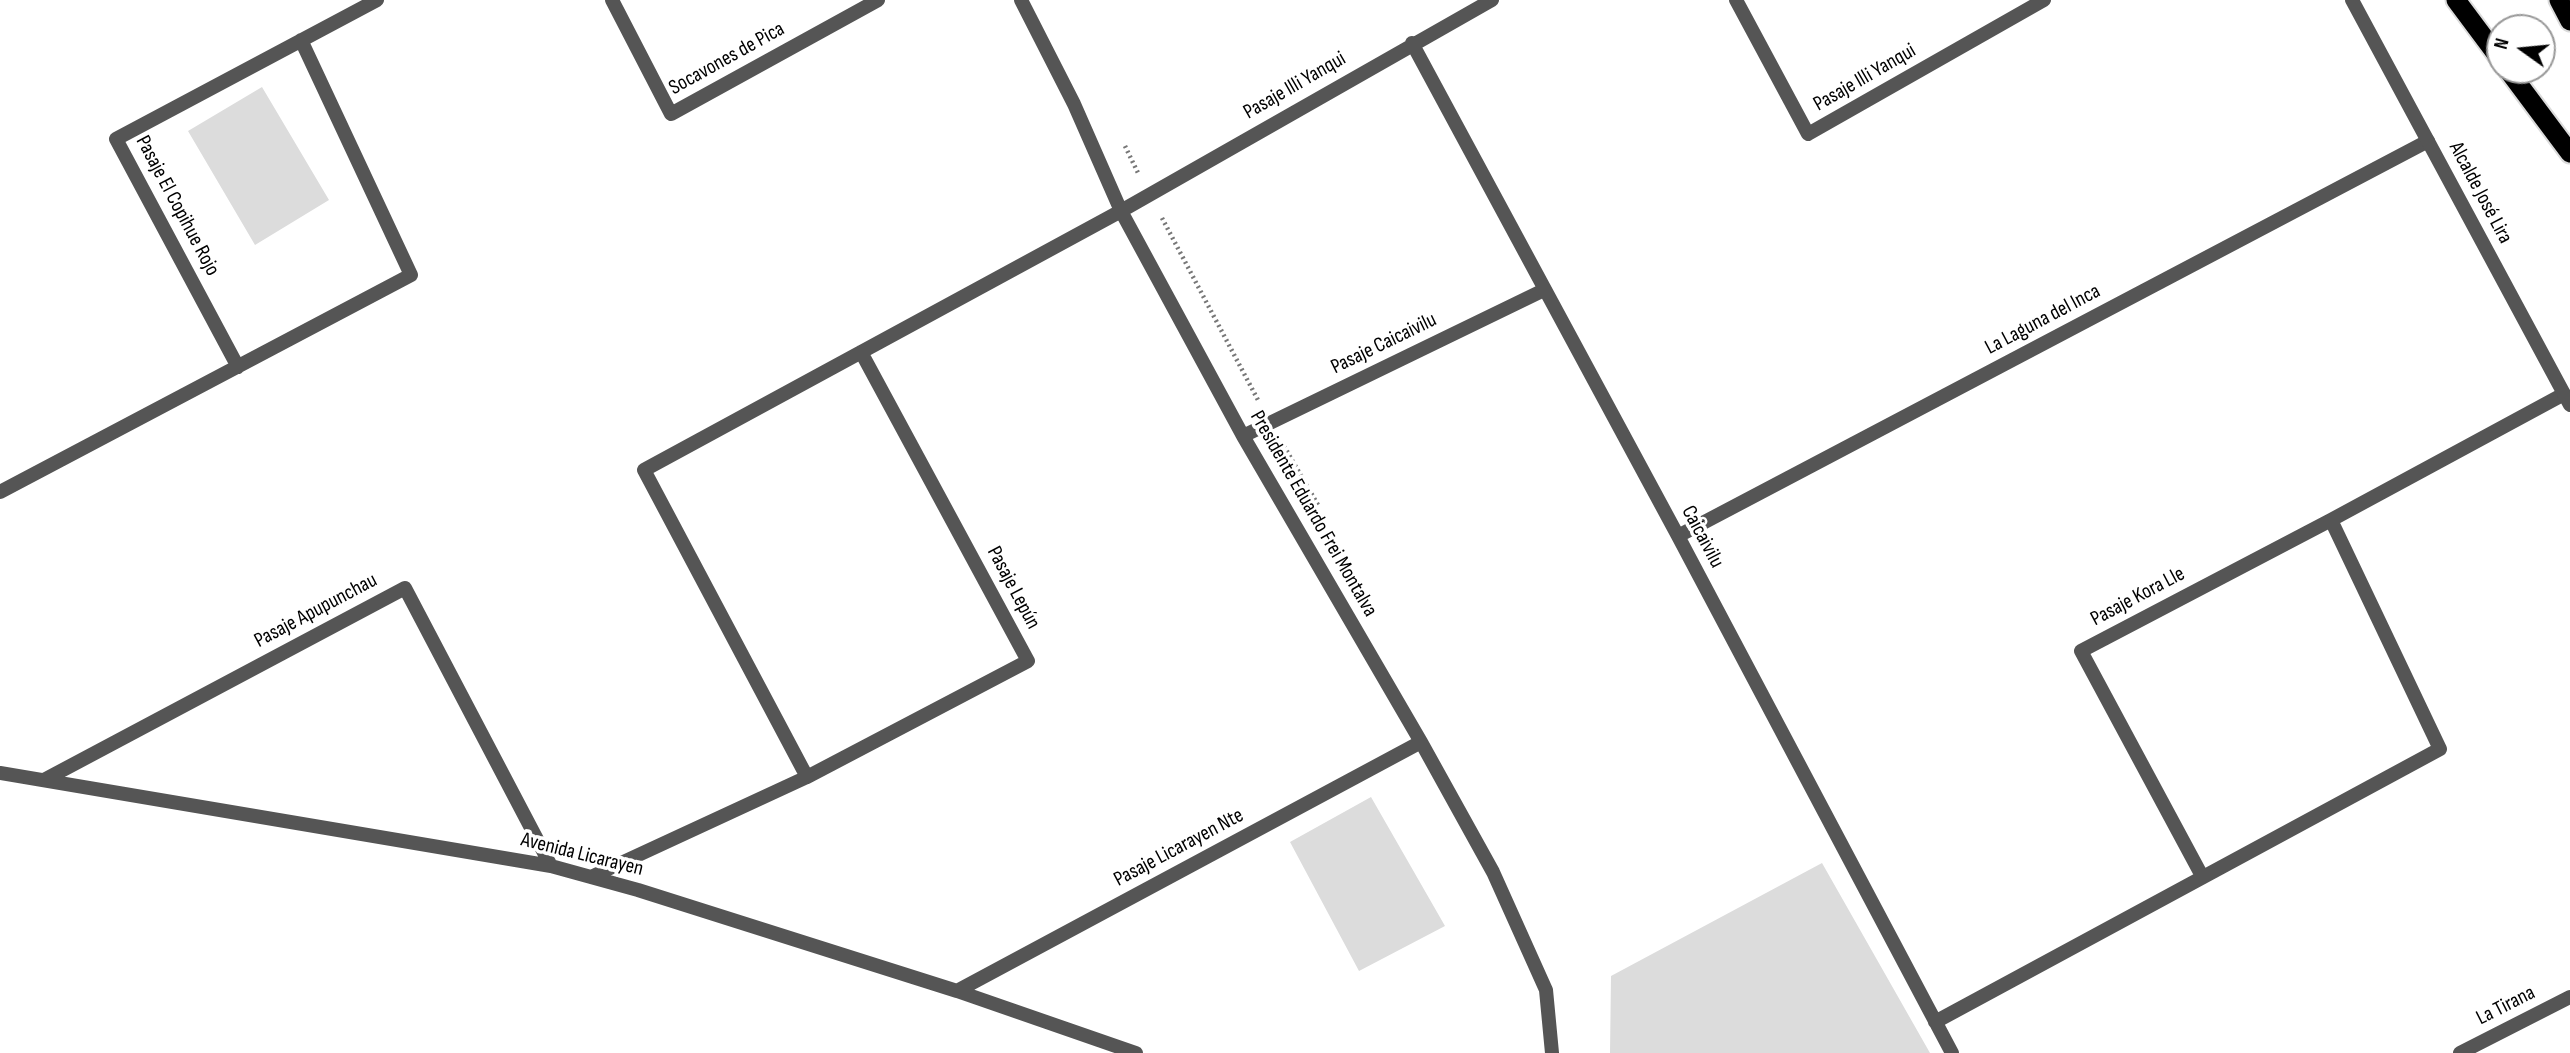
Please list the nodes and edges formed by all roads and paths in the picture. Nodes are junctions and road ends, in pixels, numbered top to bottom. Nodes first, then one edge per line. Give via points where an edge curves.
1 (377, 0) edge
2 (612, 0) edge
3 (878, 0) edge
4 (1021, 0) edge
5 (1492, 0) edge
6 (1737, 0) edge
7 (2353, 0) edge
8 (2456, 0) edge
9 (2558, 0) edge
10 (2040, 1) edge
11 (2570, 21) edge
12 (301, 40) junction
13 (2486, 40) edge
14 (1412, 43) junction
15 (2518, 84) edge
16 (2428, 141) junction
17 (2570, 153) edge
18 (1121, 211) junction
19 (1544, 290) junction
20 (861, 352) junction
21 (239, 367) junction
22 (2567, 399) edge
23 (1243, 436) junction
24 (0, 492) edge
25 (2331, 520) junction
26 (1678, 536) junction
27 (1421, 742) junction
28 (0, 773) edge
29 (807, 778) junction
30 (44, 780) junction
31 (551, 866) junction
32 (593, 876) junction
33 (2202, 876) junction
34 (957, 991) junction
35 (2570, 997) edge
36 (1935, 1022) junction
37 (1136, 1053) edge
38 (1552, 1053) edge
39 (1952, 1053) edge
40 (2460, 1053) edge

1 - 12 street, Pasaje El Copihue Rojo
2 - 3 street, Socavones de Pica via 671,114
4 - 18 street, Presidente Eduardo Frei Montalva
5 - 14 street, Pasaje Illi Yanqui
6 - 10 street, Pasaje Illi Yanqui via 1808,134
7 - 16 street, Alcalde José Lira
8 - 13 highway
9 - 11 highway
12 - 21 street via 411,275
12 - 21 street, Pasaje El Copihue Rojo via 116,139
14 - 18 street, Pasaje Illi Yanqui
14 - 19 street, Caicaivilu
15 - 17 highway
16 - 22 street, Alcalde José Lira
16 - 26 street, La Laguna del Inca
18 - 20 street
18 - 23 street, Presidente Eduardo Frei Montalva
19 - 23 street, Pasaje Caicaivilu
19 - 26 street, Caicaivilu
20 - 29 street via 644,470
20 - 29 street, Pasaje Lepún via 1028,661
21 - 24 street
22 - 25 street, Pasaje Kora Lle
23 - 27 street, Presidente Eduardo Frei Montalva
25 - 33 street via 2440,749
25 - 33 street, Pasaje Kora Lle via 2081,651
26 - 36 street, Caicaivilu
27 - 34 street, Pasaje Licarayen Nte
27 - 38 street, Presidente Eduardo Frei Montalva via 1493,872 1546,990
28 - 30 street, Avenida Licarayen
29 - 32 street, Pasaje Lepún
30 - 31 street, Avenida Licarayen
30 - 31 street, Pasaje Apupunchau via 405,588
31 - 32 street, Avenida Licarayen
32 - 34 street, Avenida Licarayen
33 - 36 street
34 - 37 street, Avenida Licarayen
35 - 40 street, La Tirana
36 - 39 street, Caicaivilu

